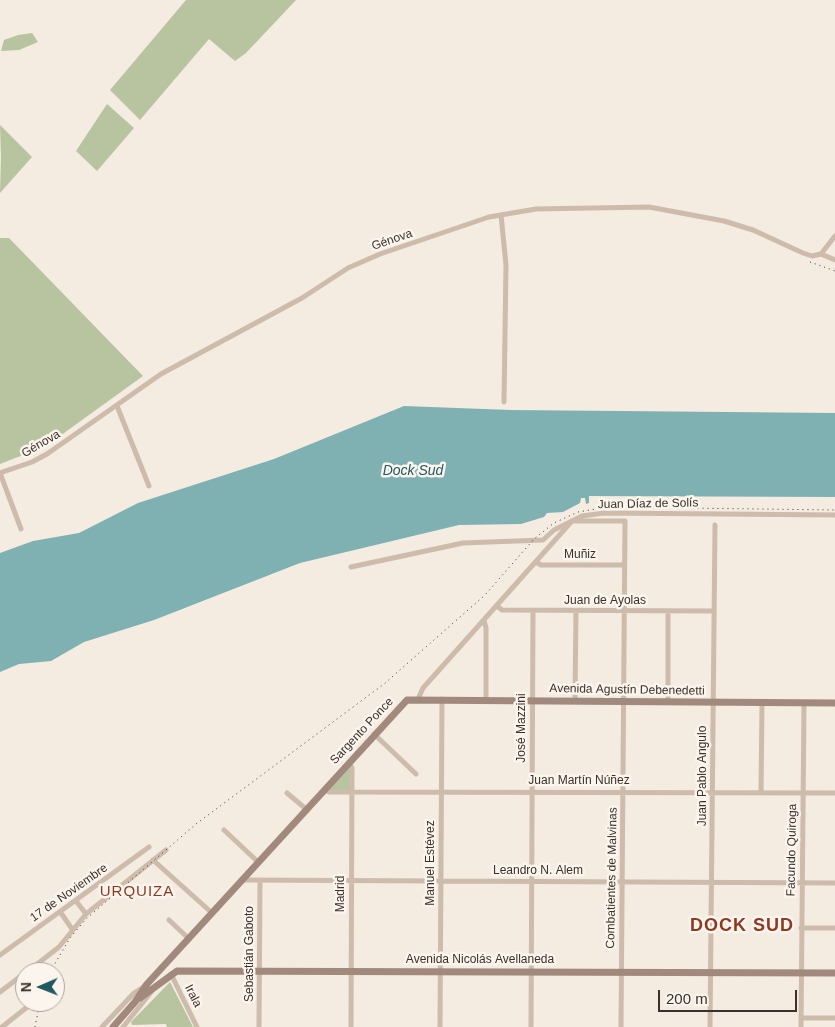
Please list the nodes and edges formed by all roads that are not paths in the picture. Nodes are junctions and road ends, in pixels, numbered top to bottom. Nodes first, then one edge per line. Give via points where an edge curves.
1 (501, 215) junction
2 (835, 236) edge
3 (821, 254) junction
4 (835, 260) edge
5 (504, 402) dead end
6 (117, 406) junction
7 (0, 473) edge
8 (149, 486) dead end
9 (835, 515) edge
10 (573, 521) junction
11 (715, 525) dead end
12 (21, 529) dead end
13 (536, 562) junction
14 (624, 565) junction
15 (351, 567) dead end
16 (496, 606) junction
17 (533, 610) junction
18 (576, 611) junction
19 (623, 611) junction
20 (668, 611) junction
21 (714, 611) junction
22 (484, 620) junction
23 (418, 699) junction
24 (442, 699) junction
25 (486, 700) junction
26 (532, 700) junction
27 (575, 700) junction
28 (622, 700) junction
29 (668, 702) junction
30 (762, 702) junction
31 (713, 703) junction
32 (804, 703) junction
33 (835, 703) edge
34 (374, 734) junction
35 (349, 762) junction
36 (416, 774) dead end
37 (323, 789) junction
38 (441, 790) junction
39 (352, 791) junction
40 (532, 791) junction
41 (623, 792) junction
42 (713, 792) junction
43 (287, 793) dead end
44 (761, 793) junction
45 (803, 793) junction
46 (835, 793) edge
47 (306, 809) junction
48 (224, 830) dead end
49 (149, 847) dead end
50 (166, 850) dead end
51 (153, 860) junction
52 (258, 862) junction
53 (241, 880) junction
54 (260, 881) junction
55 (351, 881) junction
56 (441, 881) junction
57 (531, 882) junction
58 (622, 882) junction
59 (712, 882) junction
60 (802, 883) junction
61 (835, 883) edge
62 (76, 900) junction
63 (60, 913) junction
64 (212, 913) junction
65 (86, 914) junction
66 (169, 920) dead end
67 (801, 928) junction
68 (835, 928) edge
69 (72, 929) junction
70 (188, 938) junction
71 (0, 955) edge
72 (169, 960) junction
73 (40, 962) edge
74 (260, 971) junction
75 (351, 971) junction
76 (174, 972) junction
77 (441, 972) junction
78 (532, 972) junction
79 (621, 972) junction
80 (711, 972) junction
81 (801, 972) junction
82 (835, 973) edge
83 (15, 981) edge
84 (147, 984) junction
85 (156, 986) junction
86 (0, 992) edge
87 (135, 1002) junction
88 (21, 1012) edge
89 (801, 1018) junction
90 (835, 1018) edge
91 (2, 1027) edge
92 (102, 1027) edge
93 (112, 1027) edge
94 (123, 1027) edge
95 (197, 1027) edge
96 (260, 1027) edge
97 (350, 1027) edge
98 (440, 1027) edge
99 (532, 1027) edge
100 (621, 1027) edge
101 (710, 1027) edge
102 (801, 1027) edge

1 - 3 street, Génova via 536,209 649,207 724,221 753,230 802,253
1 - 5 street via 506,265
1 - 6 street, Génova via 354,264 302,298 169,369
2 - 3 street
3 - 4 street, Génova
6 - 7 street, Génova via 40,458
6 - 8 street
7 - 12 street
9 - 10 street, Juan Díaz de Solís via 604,513 582,516
10 - 13 street
10 - 14 street, Combatientes de Malvinas via 624,519
10 - 15 street, Juan Díaz de Solís via 554,530 543,540 463,543
11 - 21 street, Juan Pablo Angulo
13 - 14 street, Muñiz
13 - 16 street
14 - 19 street, Combatientes de Malvinas
16 - 17 street, Juan de Ayolas via 502,610
16 - 22 street
17 - 18 street, Juan de Ayolas
17 - 26 street, José Mazzini
18 - 19 street, Juan de Ayolas
18 - 27 street
19 - 20 street, Juan de Ayolas
19 - 28 street, Combatientes de Malvinas
20 - 21 street, Juan de Ayolas
20 - 29 street
21 - 31 street, Juan Pablo Angulo
22 - 23 street via 423,688
22 - 25 street
23 - 24 main road, Avenida Agustín Debenedetti
23 - 34 main road, Sargento Ponce via 407,700 400,705
24 - 25 main road, Avenida Agustín Debenedetti
24 - 38 street, Manuel Estévez
25 - 26 main road, Avenida Agustín Debenedetti
26 - 27 main road, Avenida Agustín Debenedetti
26 - 40 street, José Mazzini
27 - 28 main road, Avenida Agustín Debenedetti
28 - 29 main road, Avenida Agustín Debenedetti
28 - 41 street, Combatientes de Malvinas
29 - 31 main road, Avenida Agustín Debenedetti
30 - 31 main road, Avenida Agustín Debenedetti
30 - 32 main road, Avenida Agustín Debenedetti
30 - 44 street
31 - 42 street, Juan Pablo Angulo
32 - 33 main road, Avenida Agustín Debenedetti
32 - 45 street, Facundo Quiroga
34 - 35 main road, Sargento Ponce
34 - 36 street
35 - 37 main road, Sargento Ponce
35 - 39 street, Madrid
37 - 39 street, Juan Martín Núñez via 329,792
37 - 47 main road, Sargento Ponce
38 - 39 street, Juan Martín Núñez
38 - 40 street, Juan Martín Núñez
38 - 56 street, Manuel Estévez
39 - 55 street, Madrid
40 - 41 street, Juan Martín Núñez
40 - 57 street, José Mazzini
41 - 42 street, Juan Martín Núñez
41 - 58 street, Combatientes de Malvinas
42 - 44 street, Juan Martín Núñez
42 - 59 street, Juan Pablo Angulo
43 - 47 street
44 - 45 street, Juan Martín Núñez
45 - 46 street, Juan Martín Núñez
45 - 60 street, Facundo Quiroga
47 - 52 main road, Sargento Ponce
48 - 52 street
49 - 62 street, 17 de Noviembre
50 - 51 street
51 - 64 street
51 - 65 street
52 - 53 main road, Sargento Ponce
53 - 54 street, Leandro N. Alem
53 - 64 main road, Sargento Ponce
54 - 55 street, Leandro N. Alem
54 - 74 street, Sebastián Gaboto
55 - 56 street, Leandro N. Alem
55 - 75 street, Madrid
56 - 57 street, Leandro N. Alem
56 - 77 street, Manuel Estévez
57 - 58 street, Leandro N. Alem
57 - 78 street, José Mazzini
58 - 59 street, Leandro N. Alem
58 - 79 street, Combatientes de Malvinas
59 - 60 street, Leandro N. Alem
59 - 80 street, Juan Pablo Angulo
60 - 61 street, Leandro N. Alem
60 - 67 street, Facundo Quiroga
62 - 63 street, 17 de Noviembre
62 - 65 street
63 - 69 street
63 - 71 street, 17 de Noviembre
64 - 70 main road, Sargento Ponce
65 - 69 street
66 - 70 street
67 - 68 street
67 - 81 street, Facundo Quiroga
69 - 73 street via 59,947
70 - 72 main road, Sargento Ponce
72 - 76 main road
72 - 84 main road, Sargento Ponce
74 - 75 main road, Avenida Nicolás Avellaneda
74 - 76 main road, Avenida Nicolás Avellaneda
74 - 96 street, Sebastián Gaboto
75 - 77 main road, Avenida Nicolás Avellaneda
75 - 97 street, Madrid
76 - 85 main road
76 - 95 street, Irala
77 - 78 main road, Avenida Nicolás Avellaneda
77 - 98 street, Manuel Estévez
78 - 79 main road, Avenida Nicolás Avellaneda
78 - 99 street, José Mazzini
79 - 80 main road, Avenida Nicolás Avellaneda
79 - 100 street, Combatientes de Malvinas
80 - 81 main road, Avenida Nicolás Avellaneda
80 - 101 street, Juan Pablo Angulo
81 - 82 main road, Avenida Nicolás Avellaneda
81 - 89 street, Facundo Quiroga
83 - 86 street
84 - 87 main road, Sargento Ponce
84 - 92 street
85 - 87 main road
85 - 94 street
87 - 93 main road
88 - 91 street
89 - 90 street
89 - 102 street, Facundo Quiroga

